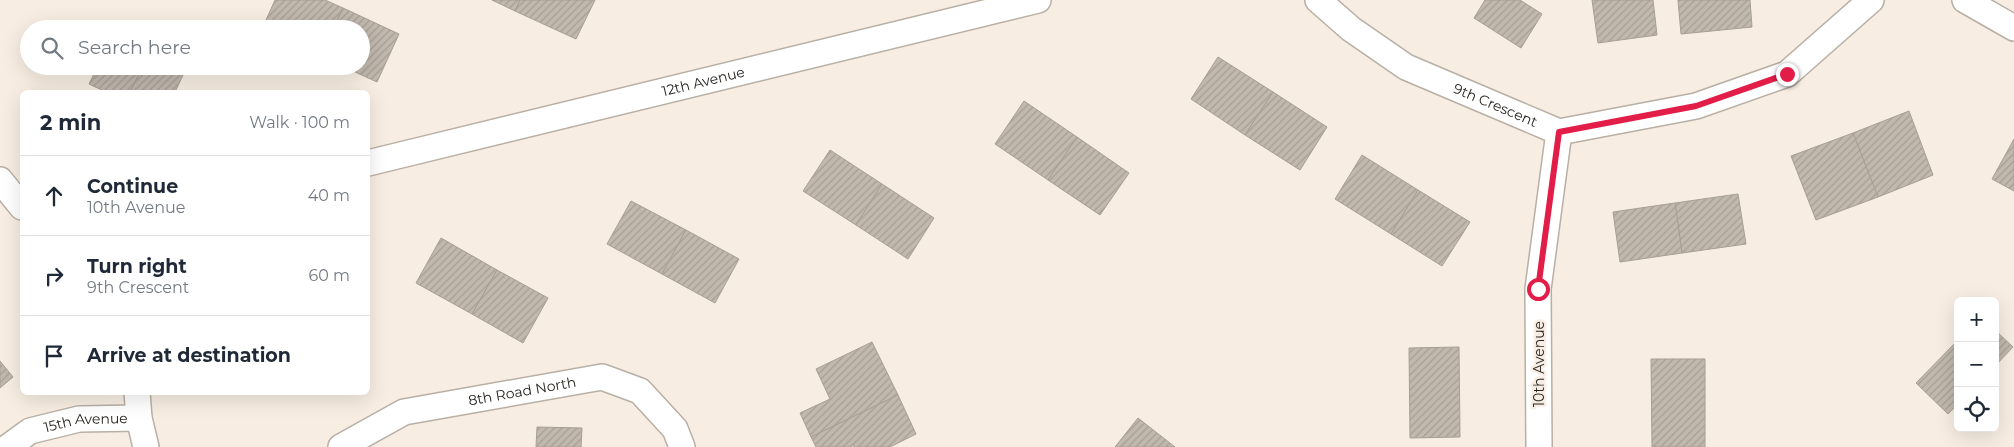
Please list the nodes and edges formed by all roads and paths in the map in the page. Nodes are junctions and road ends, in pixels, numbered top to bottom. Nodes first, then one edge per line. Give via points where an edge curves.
1 (1038, 0) edge
2 (1318, 0) edge
3 (1871, 0) edge
4 (1965, 0) edge
5 (2014, 28) edge
6 (1559, 132) junction
7 (370, 163) edge
8 (0, 180) edge
9 (20, 205) edge
10 (137, 395) edge
11 (139, 418) junction
12 (8, 447) edge
13 (146, 447) edge
14 (341, 447) edge
15 (682, 447) edge
16 (1540, 447) edge

1 - 7 street, 12th Avenue
2 - 6 street, 9th Crescent via 1406,67
3 - 6 street via 1787,74 1696,106
4 - 5 street
6 - 16 street, 10th Avenue via 1538,289
8 - 9 street
10 - 11 street
11 - 12 street, 15th Avenue via 79,419 30,431
11 - 13 street
14 - 15 street, 8th Road North via 404,412 602,377 640,391 675,428

